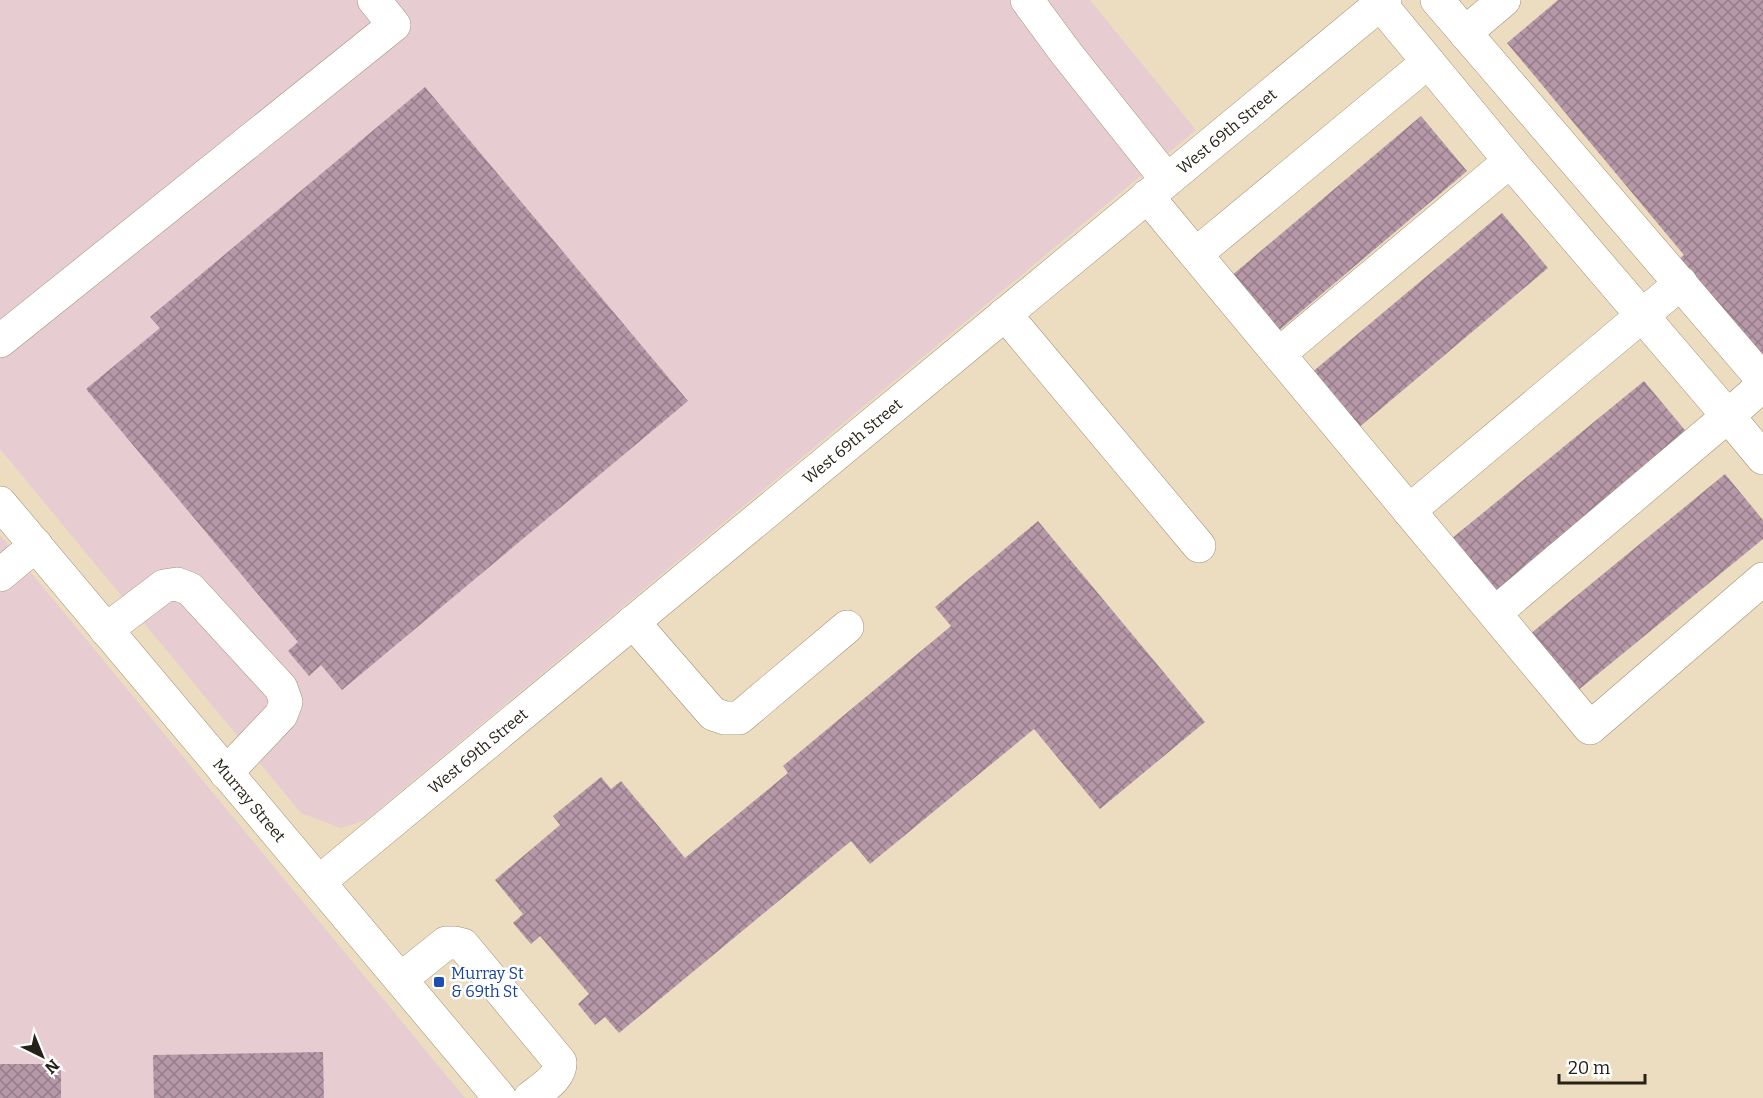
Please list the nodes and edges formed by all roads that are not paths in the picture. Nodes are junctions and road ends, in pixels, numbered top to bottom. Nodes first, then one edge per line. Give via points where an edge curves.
1 (374, 0) edge
2 (1027, 0) edge
3 (1437, 0) edge
4 (1504, 0) edge
5 (1381, 1) edge
6 (1465, 33) junction
7 (1428, 62) junction
8 (1510, 161) junction
9 (1157, 188) junction
10 (1196, 254) junction
11 (1681, 283) junction
12 (1005, 314) junction
13 (1643, 315) junction
14 (0, 342) edge
15 (1279, 354) junction
16 (1763, 380) edge
17 (1763, 385) edge
18 (1728, 416) junction
19 (1763, 459) edge
20 (0, 503) edge
21 (1409, 511) junction
22 (36, 545) junction
23 (1199, 546) dead end
24 (0, 575) edge
25 (1763, 579) edge
26 (1495, 613) junction
27 (633, 622) junction
28 (848, 627) dead end
29 (106, 630) junction
30 (226, 773) junction
31 (319, 882) junction
32 (401, 979) junction
33 (500, 1098) edge
34 (531, 1098) edge

1 - 14 street via 394,25
2 - 9 street
3 - 6 street
4 - 6 street
5 - 7 street
5 - 9 street, West 69th Street
6 - 11 street
7 - 8 street
7 - 10 street
8 - 13 street
8 - 15 street
9 - 10 street
9 - 12 street, West 69th Street
10 - 15 street
11 - 13 street
11 - 16 street
12 - 23 street
12 - 27 street, West 69th Street
13 - 18 street
13 - 21 street
15 - 21 street
17 - 18 street
18 - 19 street
18 - 26 street
20 - 22 street, Murray Street
21 - 26 street
22 - 24 street
22 - 29 street, Murray Street
25 - 26 street via 1590,728
27 - 28 street via 713,714 725,718 739,718
27 - 31 street, West 69th Street
29 - 30 street, Murray Street
29 - 30 street via 164,586 177,584 190,589 280,688 286,702 281,715
30 - 31 street, Murray Street
31 - 32 street, Murray Street
32 - 33 street, Murray Street
32 - 34 street via 446,944 463,945 560,1062 556,1076

